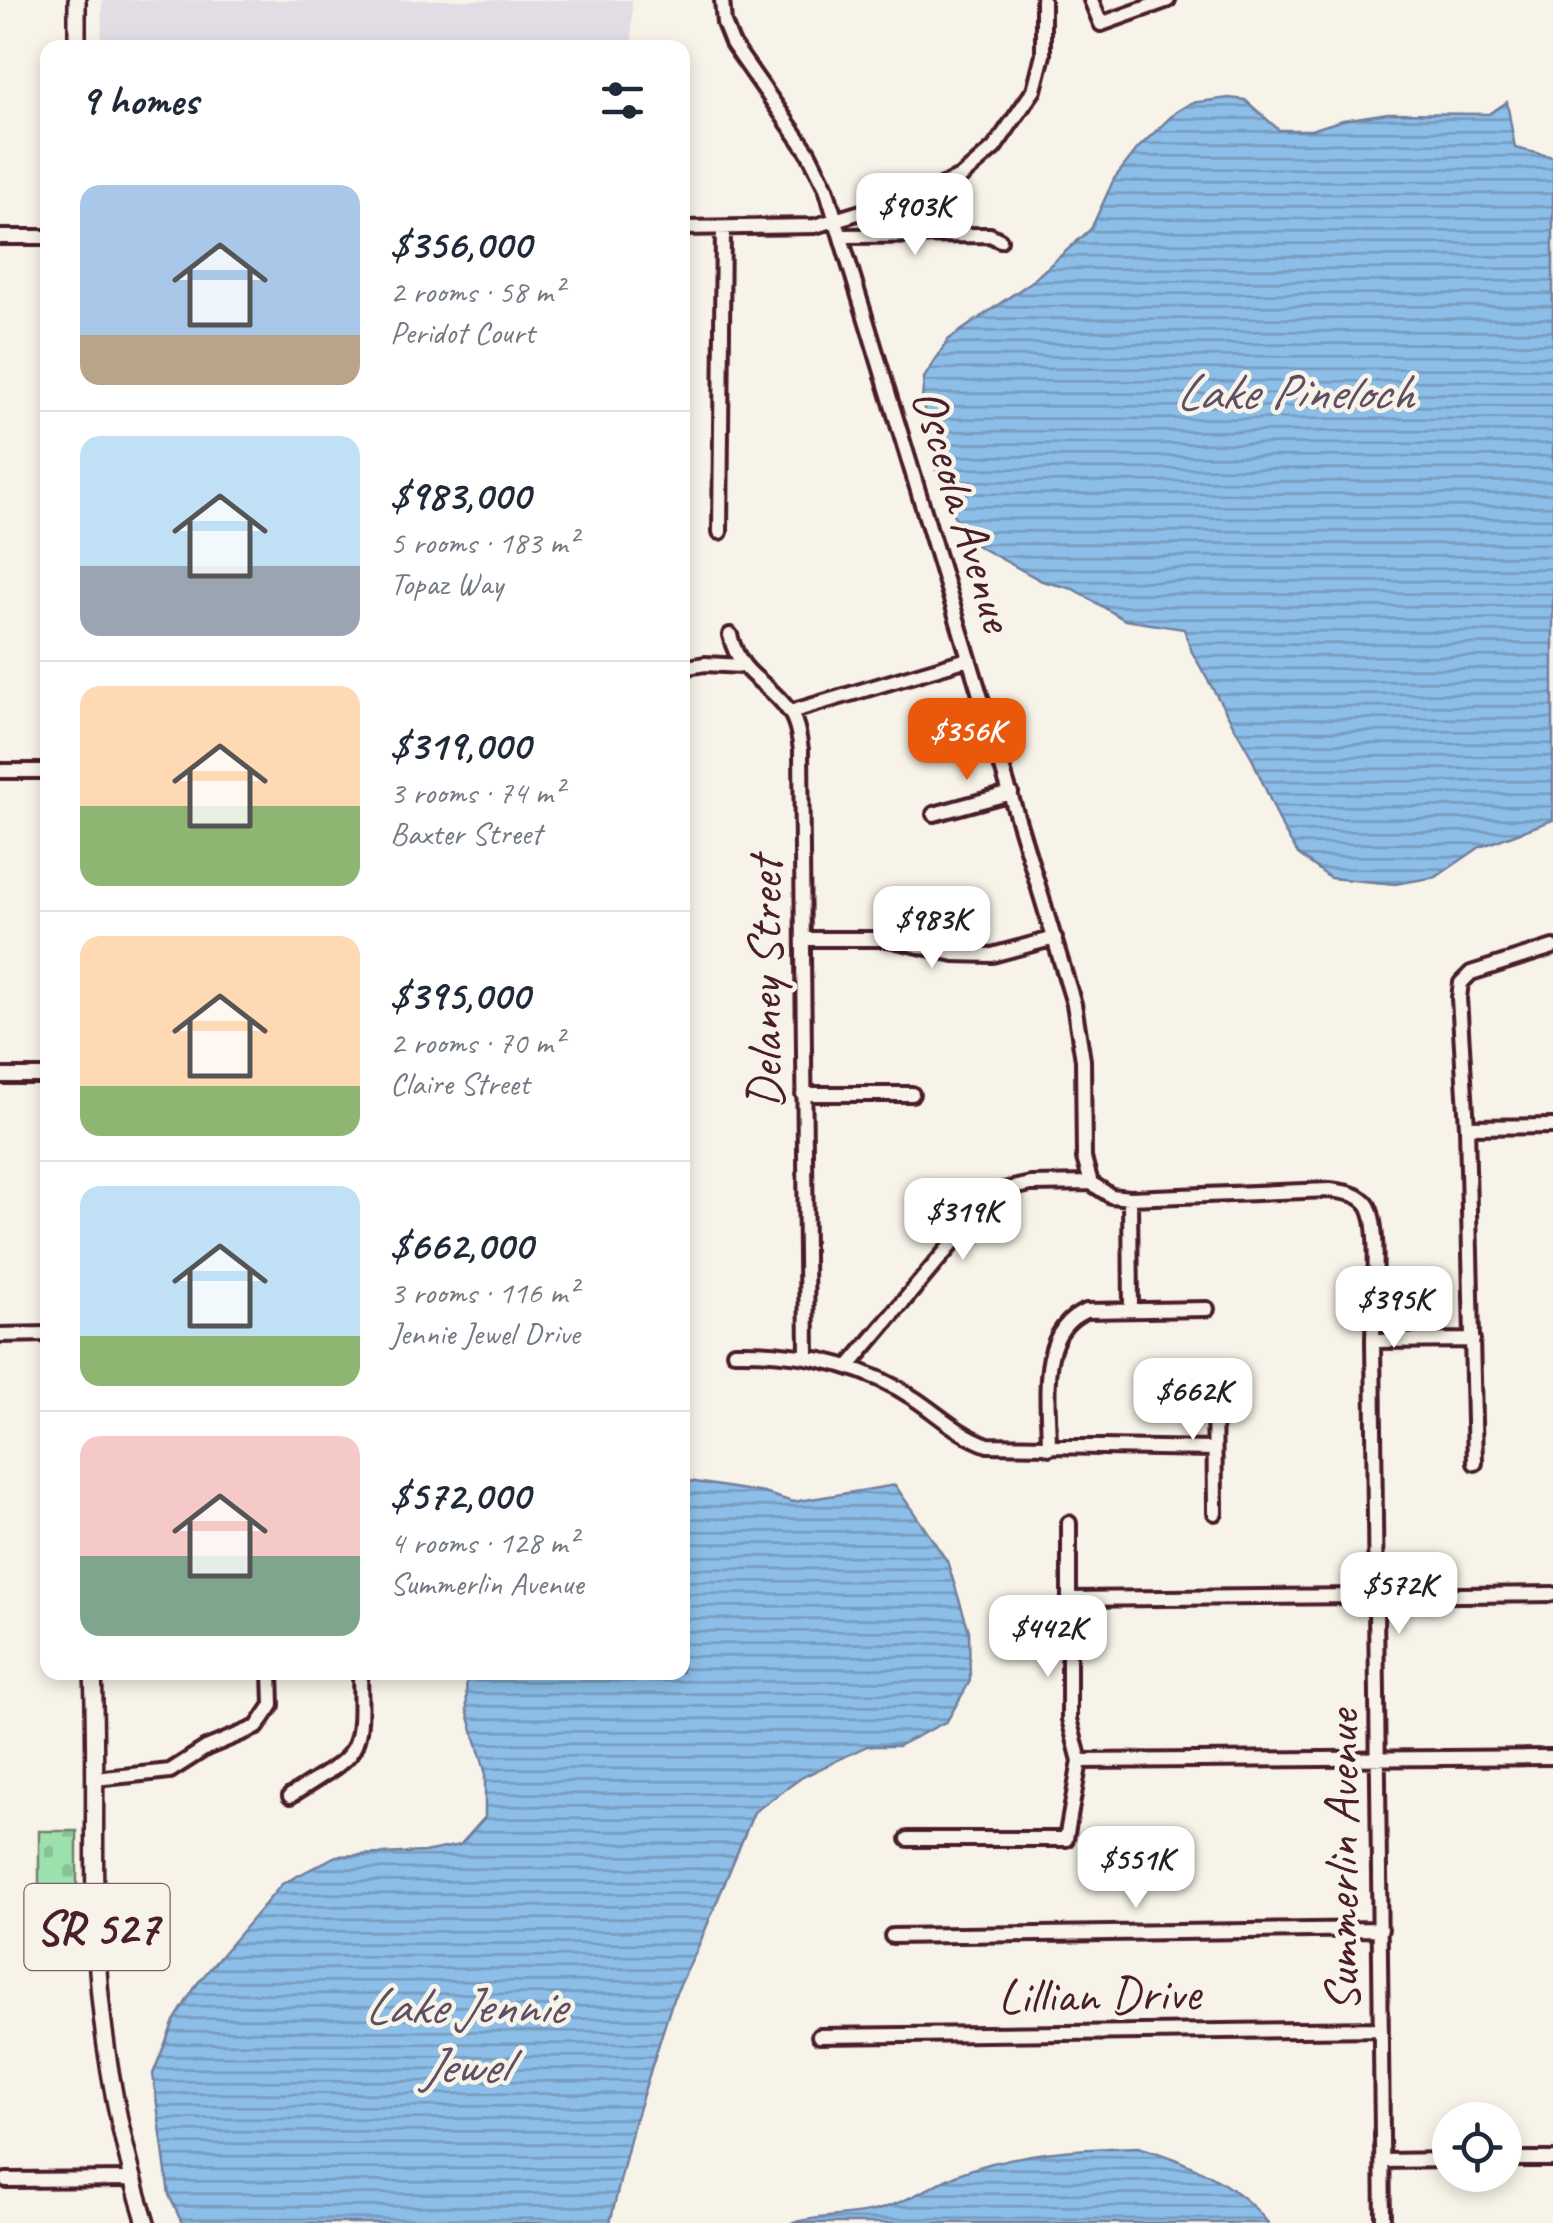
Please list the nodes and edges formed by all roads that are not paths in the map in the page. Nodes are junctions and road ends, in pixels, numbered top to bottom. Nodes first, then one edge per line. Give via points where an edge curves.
1 (77, 0) edge
2 (722, 0) edge
3 (1043, 0) edge
4 (1090, 0) edge
5 (1168, 0) edge
6 (77, 40) edge
7 (836, 219) junction
8 (690, 228) edge
9 (724, 228) junction
10 (840, 236) junction
11 (0, 237) edge
12 (40, 237) edge
13 (1000, 240) dead end
14 (720, 532) dead end
15 (730, 635) dead end
16 (968, 659) junction
17 (742, 666) junction
18 (690, 667) edge
19 (790, 712) junction
20 (0, 771) edge
21 (40, 771) edge
22 (1011, 792) junction
23 (934, 814) dead end
24 (1054, 938) junction
25 (802, 939) junction
26 (1553, 947) edge
27 (0, 1076) edge
28 (40, 1076) edge
29 (803, 1094) junction
30 (912, 1094) dead end
31 (1553, 1126) edge
32 (1468, 1128) junction
33 (1091, 1183) junction
34 (1130, 1198) junction
35 (1207, 1309) dead end
36 (1131, 1310) junction
37 (0, 1334) edge
38 (40, 1334) edge
39 (1473, 1340) junction
40 (1373, 1341) junction
41 (734, 1352) dead end
42 (807, 1355) junction
43 (849, 1366) junction
44 (1214, 1374) dead end
45 (1050, 1448) junction
46 (1214, 1449) junction
47 (1475, 1463) dead end
48 (1214, 1513) dead end
49 (1069, 1523) dead end
50 (1553, 1594) edge
51 (1377, 1597) junction
52 (1070, 1600) junction
53 (93, 1680) edge
54 (270, 1680) edge
55 (360, 1680) edge
56 (1553, 1756) edge
57 (1379, 1759) junction
58 (1080, 1761) junction
59 (95, 1779) junction
60 (290, 1796) dead end
61 (908, 1839) dead end
62 (1380, 1929) junction
63 (892, 1936) dead end
64 (1381, 2029) junction
65 (818, 2036) dead end
66 (1553, 2159) edge
67 (1522, 2160) edge
68 (1432, 2161) edge
69 (1383, 2162) junction
70 (132, 2179) junction
71 (6, 2180) dead end
72 (146, 2223) edge
73 (1383, 2223) edge

1 - 6 main road
2 - 7 street, Osceola Avenue via 728,36 817,166
3 - 7 street via 1044,48 1030,98 977,166 936,189
4 - 5 street via 1100,24
7 - 9 street via 816,226
7 - 10 street, Osceola Avenue
8 - 9 street
9 - 14 street
10 - 13 street via 990,234
10 - 16 street, Osceola Avenue
11 - 12 street
15 - 17 street
16 - 19 street
16 - 22 street, Osceola Avenue
17 - 18 street
17 - 19 street
19 - 25 street, Delaney Street via 801,750
20 - 21 street
22 - 23 street
22 - 24 street, Osceola Avenue
24 - 25 street via 992,955 888,939
24 - 33 street, Osceola Avenue via 1080,1034 1084,1158
25 - 29 street, Delaney Street
26 - 32 street via 1471,972 1462,983
27 - 28 street
29 - 30 street
29 - 42 street, Delaney Street
31 - 32 street
32 - 39 street
33 - 34 street
33 - 43 street via 1018,1185 988,1201
34 - 36 street
34 - 40 street, Summerlin Avenue via 1330,1190 1364,1202 1374,1220
35 - 36 street
36 - 45 street via 1086,1311 1070,1318 1056,1338
37 - 38 street
39 - 40 street
39 - 47 street
40 - 51 street, Summerlin Avenue
41 - 42 street
42 - 43 street
43 - 45 street via 891,1384 967,1438 1004,1448
44 - 46 street
45 - 46 street
46 - 48 street
49 - 52 street
50 - 51 street
51 - 52 street
51 - 57 street, Summerlin Avenue
52 - 58 street via 1069,1719
53 - 59 main road, SR 527
54 - 59 street via 272,1705 258,1727 170,1770
55 - 60 street via 358,1746 349,1759
56 - 57 street
57 - 58 street
57 - 62 street, Summerlin Avenue
58 - 61 street via 1066,1839
59 - 70 main road, SR 527 via 102,2013
62 - 63 street
62 - 64 street, Summerlin Avenue
64 - 65 street, Lillian Drive
64 - 69 street, Summerlin Avenue
66 - 67 street
68 - 69 street
69 - 73 street, Summerlin Avenue
70 - 71 street
70 - 72 main road, SR 527

